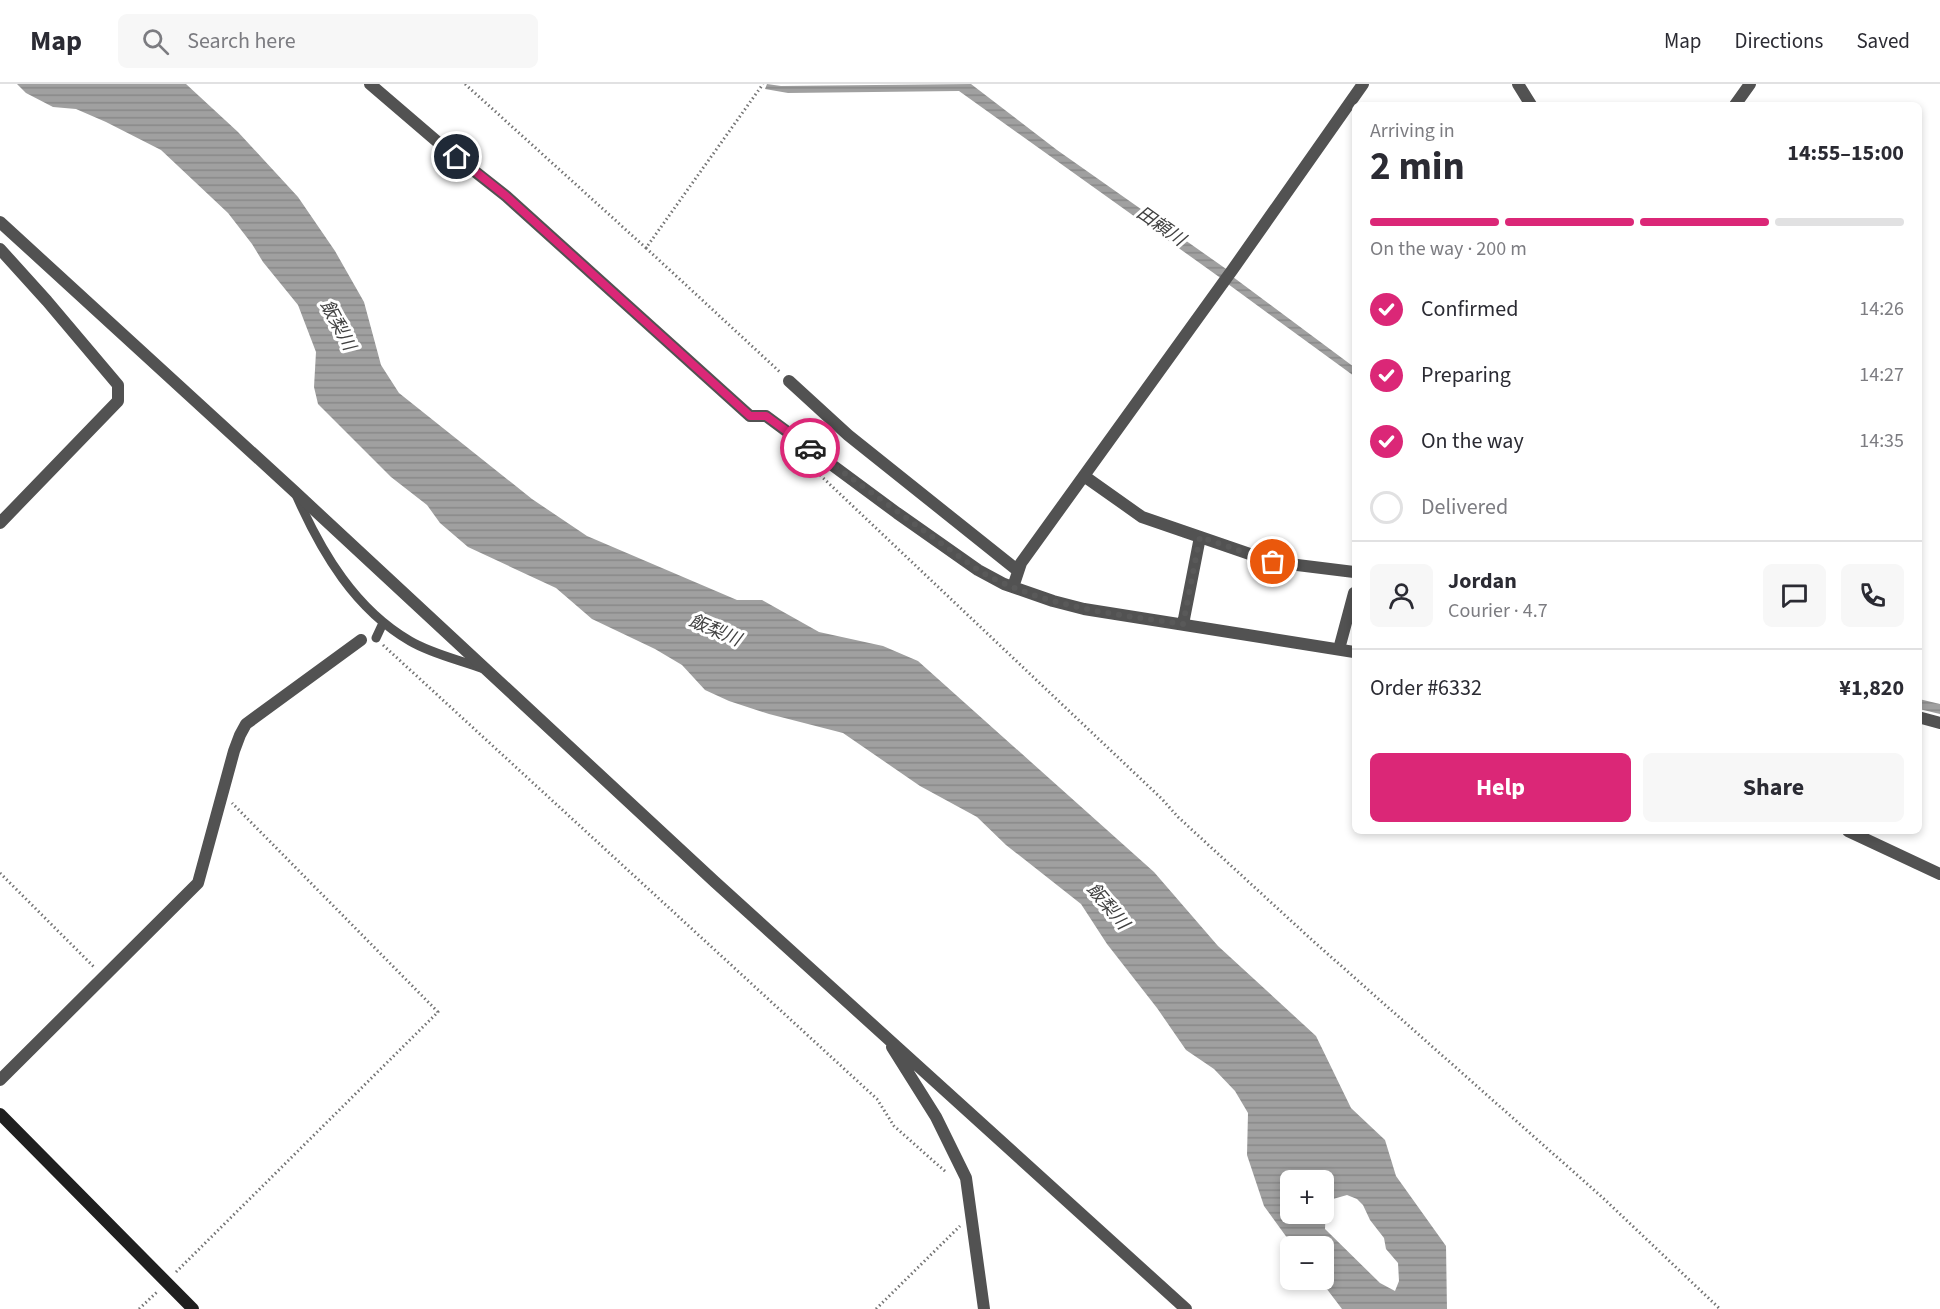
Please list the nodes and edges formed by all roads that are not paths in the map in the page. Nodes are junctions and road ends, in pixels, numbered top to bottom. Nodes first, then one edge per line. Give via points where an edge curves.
1 (370, 84) edge
2 (1363, 84) edge
3 (1518, 84) edge
4 (1750, 84) edge
5 (1529, 102) edge
6 (1737, 102) edge
7 (0, 222) edge
8 (0, 249) edge
9 (789, 381) road end
10 (1083, 476) junction
11 (295, 492) junction
12 (0, 523) edge
13 (1200, 537) junction
14 (1017, 570) junction
15 (1352, 572) edge
16 (1013, 587) junction
17 (1352, 600) edge
18 (1183, 624) junction
19 (361, 640) dead end
20 (1339, 649) junction
21 (1352, 652) edge
22 (486, 669) junction
23 (1922, 718) edge
24 (1940, 723) edge
25 (1854, 834) edge
26 (1940, 874) edge
27 (883, 1033) junction
28 (0, 1080) edge
29 (0, 1114) edge
30 (193, 1309) edge
31 (984, 1309) edge
32 (1186, 1309) edge

1 - 16 street via 506,196 750,416 766,416 965,561
2 - 10 street
3 - 5 street
4 - 6 street
7 - 11 street
8 - 12 street via 118,385 118,401
9 - 14 street via 848,435
10 - 13 street via 1142,517
10 - 14 street
11 - 22 street
11 - 22 lane via 331,563 379,631
13 - 15 street via 1282,564
13 - 18 street
14 - 16 street
16 - 18 street via 1084,609
17 - 20 street
18 - 20 street
19 - 28 street via 246,724 222,793 198,883
20 - 21 street
22 - 27 street
23 - 24 street
25 - 26 street
27 - 31 street via 936,1117 966,1178
27 - 32 street
29 - 30 street

